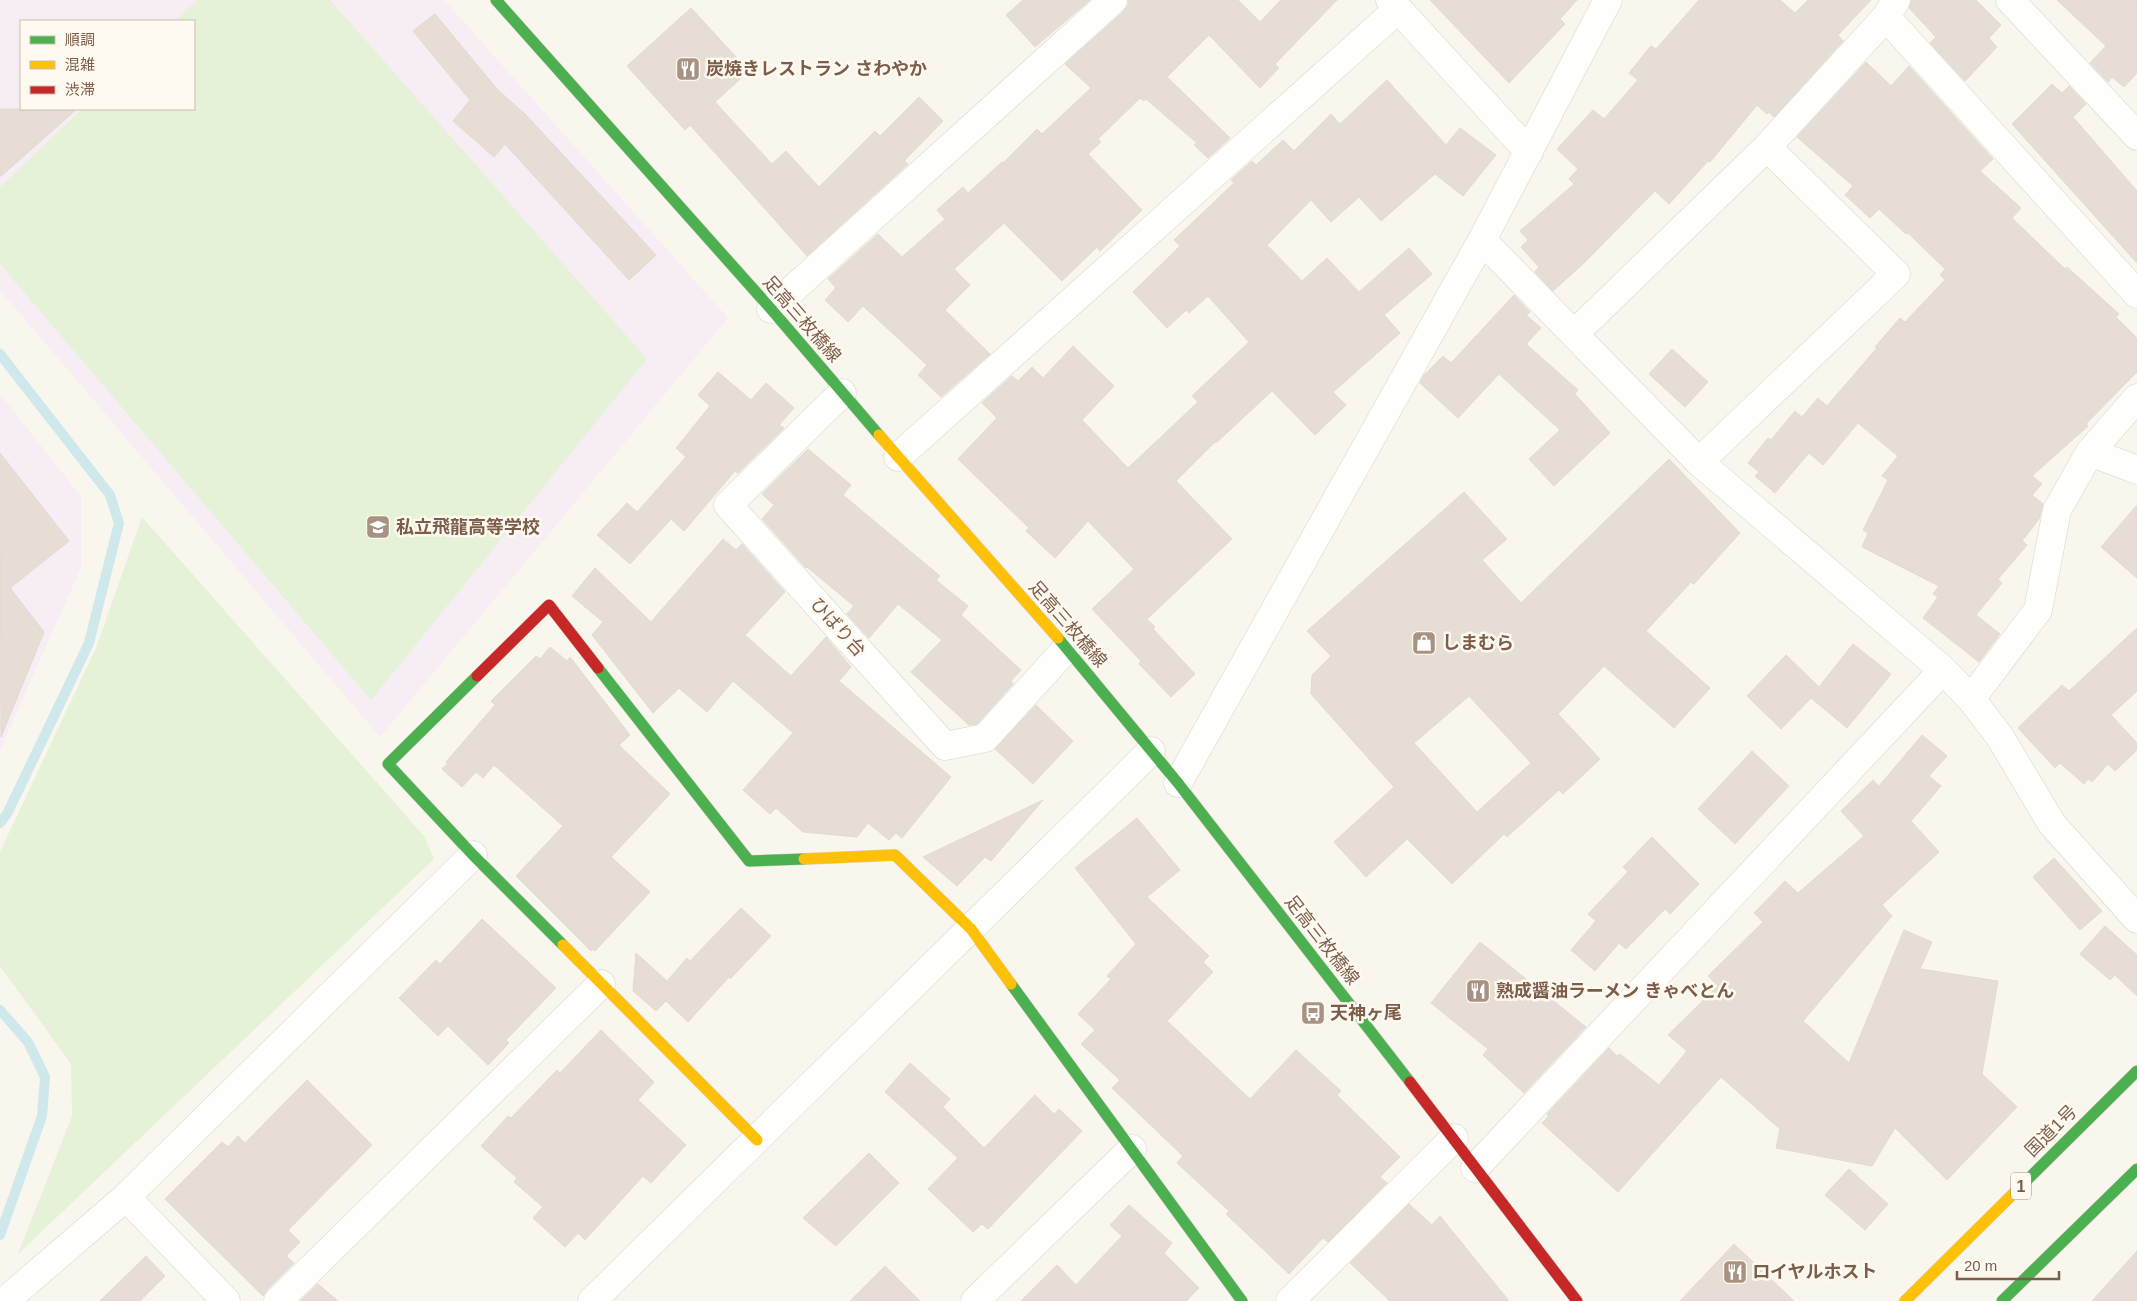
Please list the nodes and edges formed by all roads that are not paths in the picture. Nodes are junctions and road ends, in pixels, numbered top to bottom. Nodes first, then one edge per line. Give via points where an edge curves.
1 (496, 0) edge
2 (1113, 0) edge
3 (1608, 0) edge
4 (2010, 0) edge
5 (1394, 4) edge
6 (1891, 9) edge
7 (2133, 122) edge
8 (1767, 147) junction
9 (1529, 152) junction
10 (1482, 240) junction
11 (2137, 294) edge
12 (771, 309) junction
13 (1574, 334) junction
14 (842, 393) junction
15 (2137, 398) edge
16 (2090, 452) junction
17 (898, 457) junction
18 (1699, 462) junction
19 (2137, 470) edge
20 (1067, 648) junction
21 (1943, 670) junction
22 (1971, 699) junction
23 (1151, 751) junction
24 (1178, 783) junction
25 (473, 855) junction
26 (2137, 919) edge
27 (971, 928) junction
28 (601, 984) junction
29 (2137, 1071) edge
30 (1454, 1138) junction
31 (757, 1140) junction
32 (1132, 1149) junction
33 (1475, 1168) junction
34 (2137, 1170) edge
35 (126, 1197) junction
36 (5, 1301) edge
37 (226, 1301) edge
38 (278, 1301) edge
39 (592, 1301) edge
40 (975, 1301) edge
41 (1242, 1301) edge
42 (1290, 1301) edge
43 (1577, 1301) edge
44 (1905, 1301) edge
45 (2002, 1301) edge

1 - 12 main road, 足高三枚橋線
2 - 12 street
3 - 9 street
4 - 7 street
5 - 9 street
5 - 17 street
6 - 8 street
6 - 11 street
8 - 13 street
8 - 18 street via 1896,274
9 - 10 street
10 - 13 street
10 - 24 street
12 - 14 main road, 足高三枚橋線
13 - 18 street
14 - 17 main road, 足高三枚橋線
14 - 20 street, ひばり台 via 728,506 945,746 985,738
15 - 16 street
16 - 19 street
16 - 22 street via 2057,510 2038,610
17 - 20 main road, 足高三枚橋線
18 - 21 street
20 - 23 main road, 足高三枚橋線
21 - 22 street
21 - 33 street
22 - 26 street via 2000,737 2052,824
23 - 24 main road, 足高三枚橋線
23 - 27 street
24 - 30 main road, 足高三枚橋線
25 - 27 main road via 388,764 549,605 749,861 894,855
25 - 28 main road
25 - 35 street
27 - 31 street
27 - 32 main road
28 - 31 main road
28 - 38 street
29 - 44 main road, 国道1号 / 1
30 - 33 main road, 足高三枚橋線
30 - 42 street
31 - 39 street
32 - 40 street
32 - 41 main road
33 - 43 main road, 足高三枚橋線
34 - 45 main road
35 - 36 street
35 - 37 street

